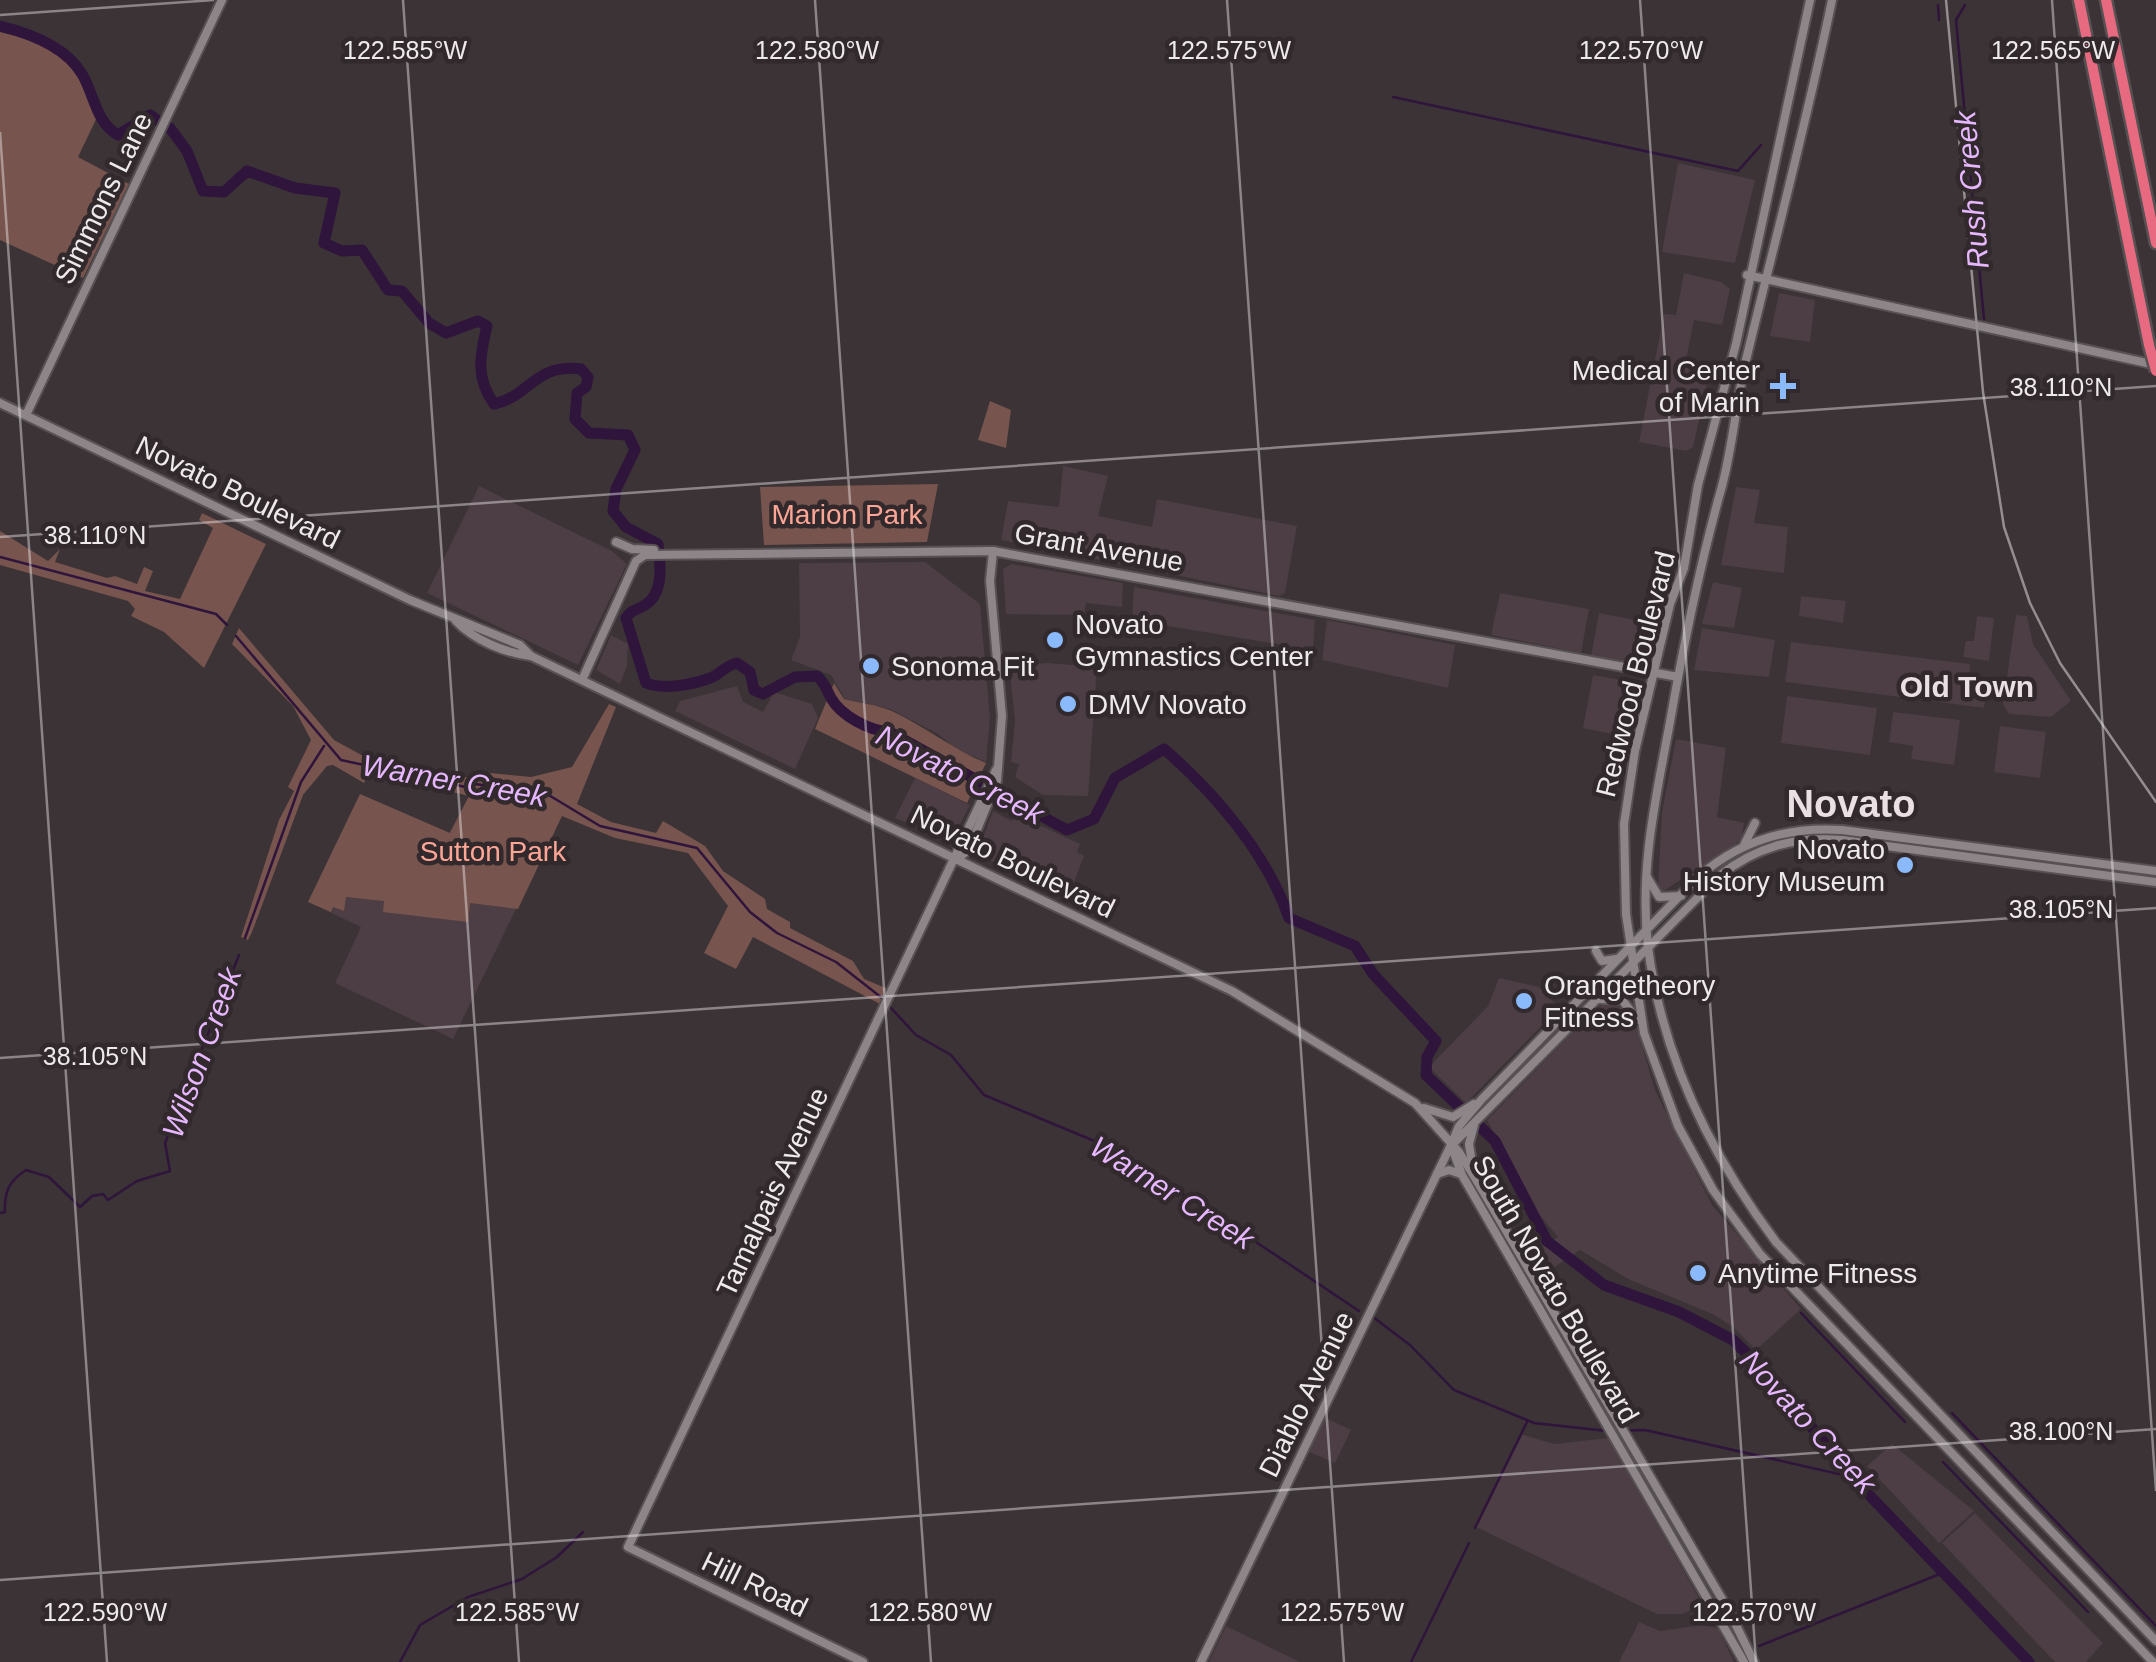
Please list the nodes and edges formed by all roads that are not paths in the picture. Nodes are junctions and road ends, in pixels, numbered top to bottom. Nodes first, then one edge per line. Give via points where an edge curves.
1 (222, 0) edge
2 (1810, 0) edge
3 (1832, 0) edge
4 (2079, 0) edge
5 (2106, 0) edge
6 (2156, 243) edge
7 (1747, 275) junction
8 (1768, 280) junction
9 (2156, 368) edge
10 (0, 403) edge
11 (26, 416) junction
12 (616, 542) dead end
13 (992, 551) junction
14 (654, 552) junction
15 (1655, 674) junction
16 (1678, 677) junction
17 (582, 680) junction
18 (1756, 823) dead end
19 (1765, 843) junction
20 (1743, 846) junction
21 (958, 858) junction
22 (2124, 868) junction
23 (2156, 871) edge
24 (1646, 873) junction
25 (2089, 874) junction
26 (2156, 882) edge
27 (1682, 896) junction
28 (1647, 932) junction
29 (1648, 946) junction
30 (1630, 949) junction
31 (1596, 952) dead end
32 (1620, 958) junction
33 (1632, 963) junction
34 (1598, 999) junction
35 (1568, 1010) junction
36 (1578, 1020) junction
37 (1644, 1032) junction
38 (1518, 1063) junction
39 (1679, 1070) junction
40 (1658, 1074) junction
41 (1514, 1086) junction
42 (1415, 1103) junction
43 (1468, 1123) junction
44 (1451, 1145) junction
45 (1437, 1174) junction
46 (1462, 1174) junction
47 (1478, 1183) junction
48 (628, 1547) joint
49 (2156, 1641) edge
50 (863, 1662) edge
51 (1201, 1662) edge
52 (1744, 1662) edge
53 (1754, 1662) edge
54 (2154, 1662) edge

1 - 11 main road, Simmons Lane
2 - 7 main road, Redwood Boulevard
3 - 8 main road, Redwood Boulevard
4 - 9 highway, bridge
5 - 6 highway
7 - 8 main road
7 - 15 main road, Redwood Boulevard
8 - 9 main road
8 - 16 main road, Redwood Boulevard
10 - 11 main road, Novato Boulevard
11 - 17 main road, Novato Boulevard
12 - 14 main road, Grant Avenue
13 - 14 main road, Grant Avenue
13 - 15 main road, Grant Avenue
13 - 21 main road, Tamalpais Avenue via 1002,716 993,781
14 - 17 main road via 636,561
15 - 16 main road, Grant Avenue
15 - 30 main road, Redwood Boulevard via 1626,798
16 - 24 main road, Redwood Boulevard
17 - 21 main road, Novato Boulevard
18 - 20 main road
19 - 20 main road
19 - 22 main road via 1799,830 1842,830
19 - 25 main road via 1842,840
19 - 29 main road, Diablo Avenue via 1719,876
20 - 27 main road, Diablo Avenue
21 - 42 main road, Novato Boulevard via 1232,991
21 - 48 main road, Tamalpais Avenue
22 - 23 main road
22 - 25 main road via 2121,874
24 - 27 main road via 1660,897
24 - 28 main road, Redwood Boulevard
25 - 26 main road
27 - 28 main road, Diablo Avenue
28 - 29 main road, Redwood Boulevard
28 - 30 main road, Diablo Avenue
29 - 33 main road, Diablo Avenue
29 - 39 main road, Redwood Boulevard
30 - 32 main road, Diablo Avenue
30 - 33 main road, Redwood Boulevard
31 - 32 main road via 1604,962
32 - 35 main road, Diablo Avenue
33 - 34 main road, Diablo Avenue
33 - 37 main road, Redwood Boulevard
34 - 36 main road, Diablo Avenue
34 - 37 main road via 1624,1002
35 - 36 main road
35 - 38 main road, Diablo Avenue
36 - 41 main road, Diablo Avenue
37 - 40 main road, Redwood Boulevard
38 - 41 main road
38 - 43 main road, Diablo Avenue via 1474,1106
39 - 40 main road
39 - 49 main road, Redwood Boulevard via 1730,1179 1776,1242
40 - 54 main road, Redwood Boulevard via 1713,1190 1760,1254
41 - 43 main road, Diablo Avenue
42 - 43 main road
42 - 44 main road, Novato Boulevard
43 - 44 main road, Diablo Avenue
43 - 47 main road
44 - 45 main road, Diablo Avenue
44 - 46 main road, South Novato Boulevard
44 - 47 main road, South Novato Boulevard
45 - 46 main road
45 - 51 main road, Diablo Avenue
46 - 52 main road, South Novato Boulevard
47 - 53 main road, South Novato Boulevard
48 - 50 main road, Hill Road

